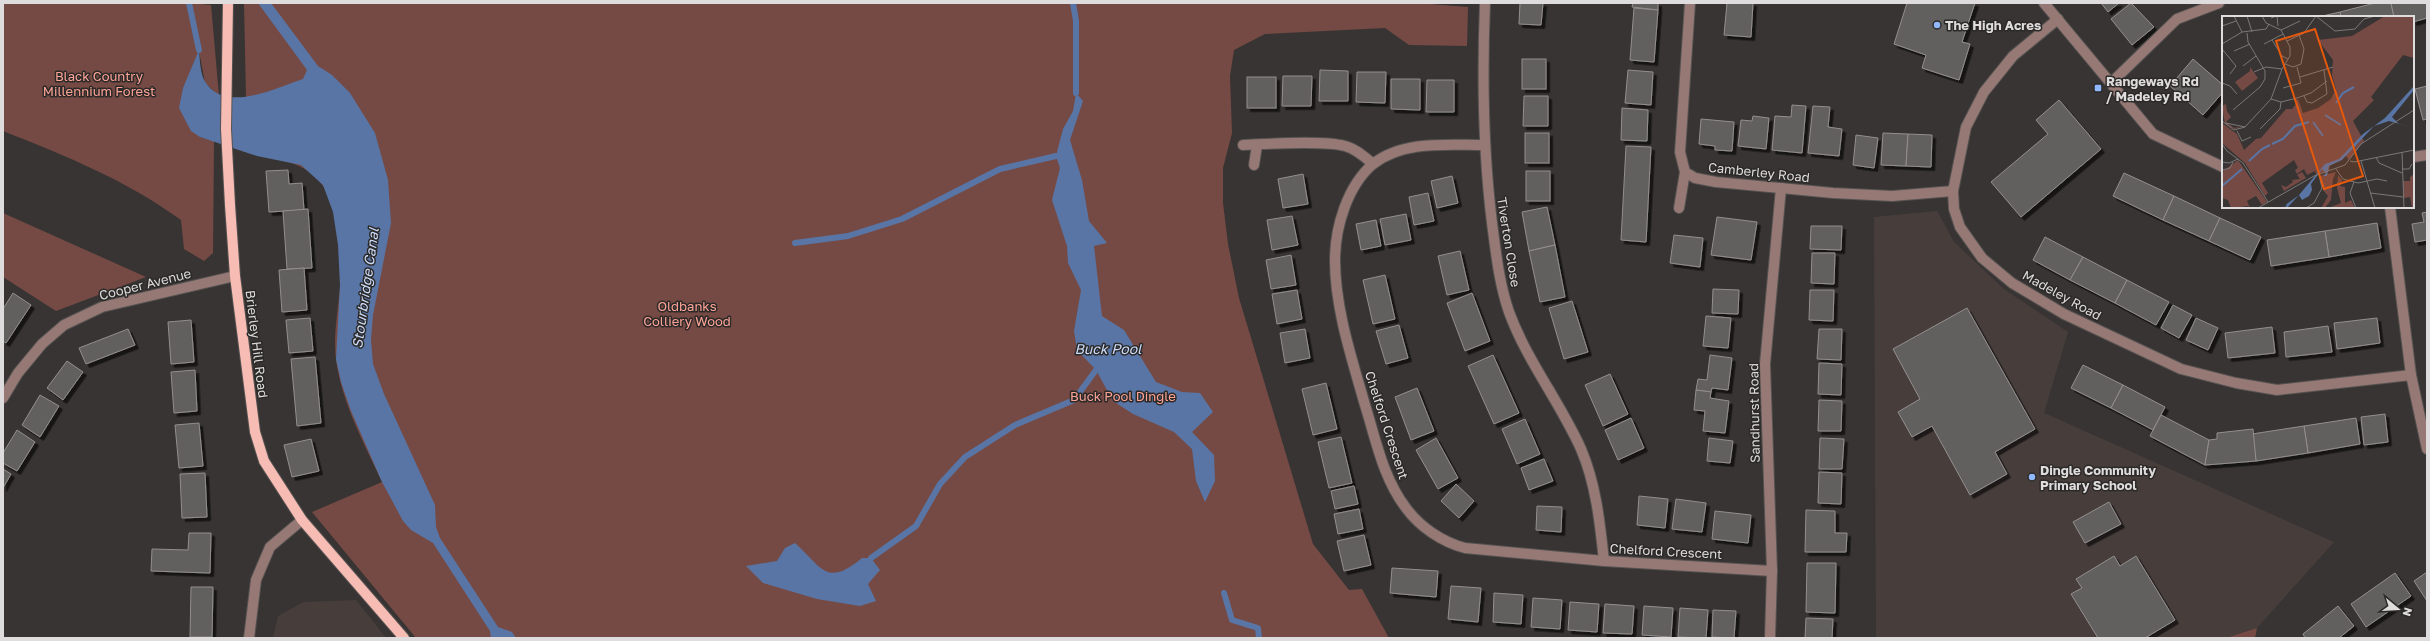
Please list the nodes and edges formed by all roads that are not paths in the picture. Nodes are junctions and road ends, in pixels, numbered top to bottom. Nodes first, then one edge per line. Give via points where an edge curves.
1 (228, 3) edge
2 (1485, 3) edge
3 (1690, 3) edge
4 (2044, 3) edge
5 (2219, 3) edge
6 (2058, 19) junction
7 (2111, 83) junction
8 (1243, 145) dead end
9 (1256, 145) junction
10 (1484, 145) junction
11 (2427, 155) edge
12 (2414, 157) edge
13 (1374, 164) junction
14 (1254, 165) dead end
15 (2222, 167) edge
16 (1685, 172) junction
17 (1781, 188) junction
18 (1953, 191) junction
19 (1679, 208) dead end
20 (2390, 208) edge
21 (235, 276) junction
22 (2411, 375) junction
23 (3, 398) edge
24 (2427, 449) edge
25 (302, 520) junction
26 (1604, 561) junction
27 (1772, 571) junction
28 (249, 638) edge
29 (404, 638) edge
30 (1770, 638) edge

1 - 21 main road, Brierley Hill Road via 226,129
2 - 10 street, Tiverton Close
3 - 16 street via 1680,152
4 - 6 street
5 - 7 street via 2177,19
6 - 7 street
6 - 18 street, Madeley Road via 2014,56 1974,109 1966,127
7 - 15 street via 2153,134
8 - 9 street
9 - 13 street via 1344,146
9 - 14 street
10 - 13 street, Chelford Crescent via 1431,144 1391,153
10 - 26 street, Tiverton Close via 1498,274 1510,313 1525,345 1581,448 1599,515
11 - 12 street
13 - 26 street, Chelford Crescent via 1354,189 1345,206 1338,232 1335,260 1337,293 1357,378 1392,486 1406,509 1429,531 1450,544 1465,548
16 - 17 street, Camberley Road via 1695,178
16 - 19 street
17 - 18 street, Camberley Road via 1892,196
17 - 27 street, Sandhurst Road via 1765,364
18 - 22 street, Madeley Road via 1954,209 1960,227 1982,258 2012,283 2064,314 2181,369 2277,390
20 - 22 street
21 - 23 street, Cooper Avenue via 102,307 64,325 42,344
21 - 25 main road, Brierley Hill Road via 255,432 264,461
22 - 24 street
25 - 28 street via 270,546 256,580
25 - 29 main road, Brierley Hill Road
26 - 27 street, Chelford Crescent
27 - 30 street, Sandhurst Road

